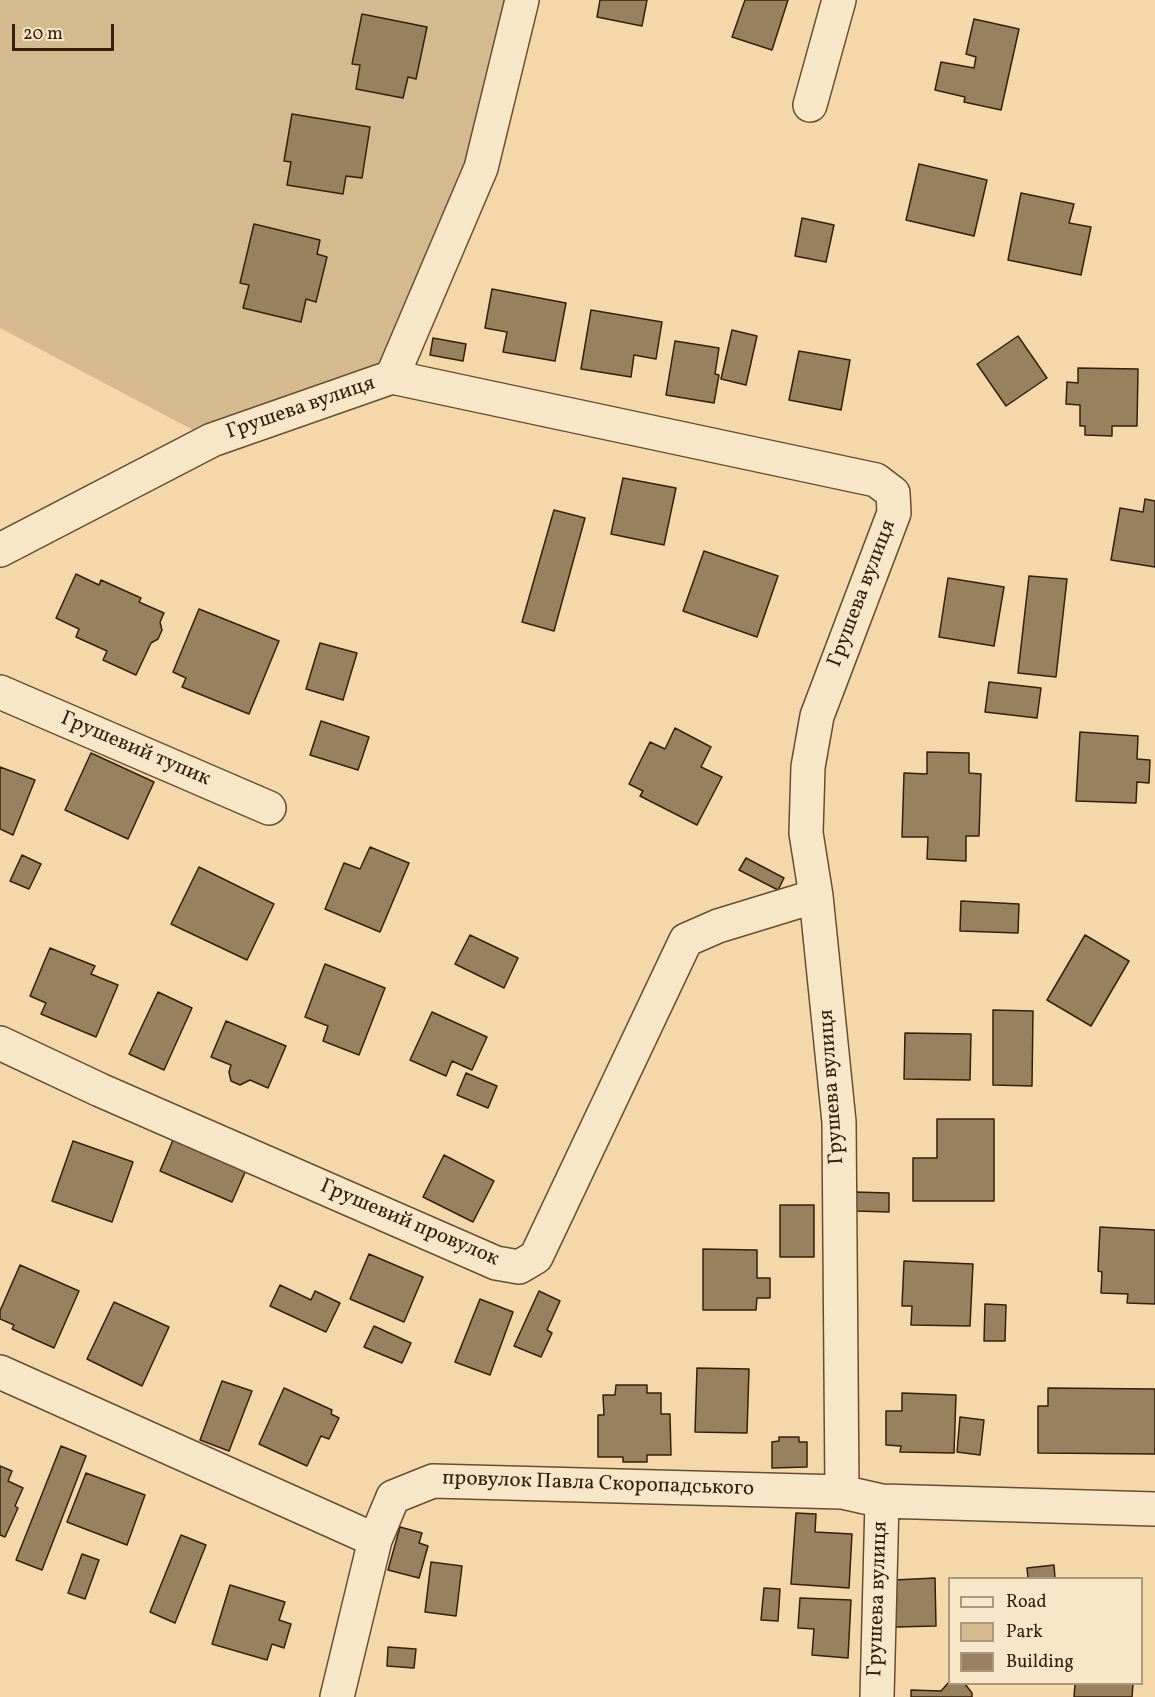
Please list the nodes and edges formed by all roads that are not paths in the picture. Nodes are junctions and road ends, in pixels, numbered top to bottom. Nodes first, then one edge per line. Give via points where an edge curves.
1 (522, 0) edge
2 (839, 0) edge
3 (810, 105) dead end
4 (392, 377) junction
5 (0, 550) edge
6 (0, 692) edge
7 (269, 808) dead end
8 (816, 896) junction
9 (0, 1043) edge
10 (0, 1372) edge
11 (842, 1492) junction
12 (882, 1501) junction
13 (1155, 1509) edge
14 (375, 1540) junction
15 (337, 1697) edge
16 (877, 1697) edge

1 - 4 street via 481,168
2 - 3 street
4 - 5 street, Грушева вулиця via 212,440
4 - 8 street, Грушева вулиця via 876,480 893,493 894,513 817,716 808,767 806,833
6 - 7 street, Грушевий тупик
8 - 9 street, Грушевий провулок via 718,926 686,940 536,1257 519,1267 496,1263
8 - 11 street, Грушева вулиця via 839,1122
10 - 14 street
11 - 12 street, провулок Павла Скоропадського
11 - 14 street, провулок Павла Скоропадського via 433,1480 393,1497
12 - 13 street, провулок Павла Скоропадського
12 - 16 street, Грушева вулиця
14 - 15 street, провулок Павла Скоропадського

